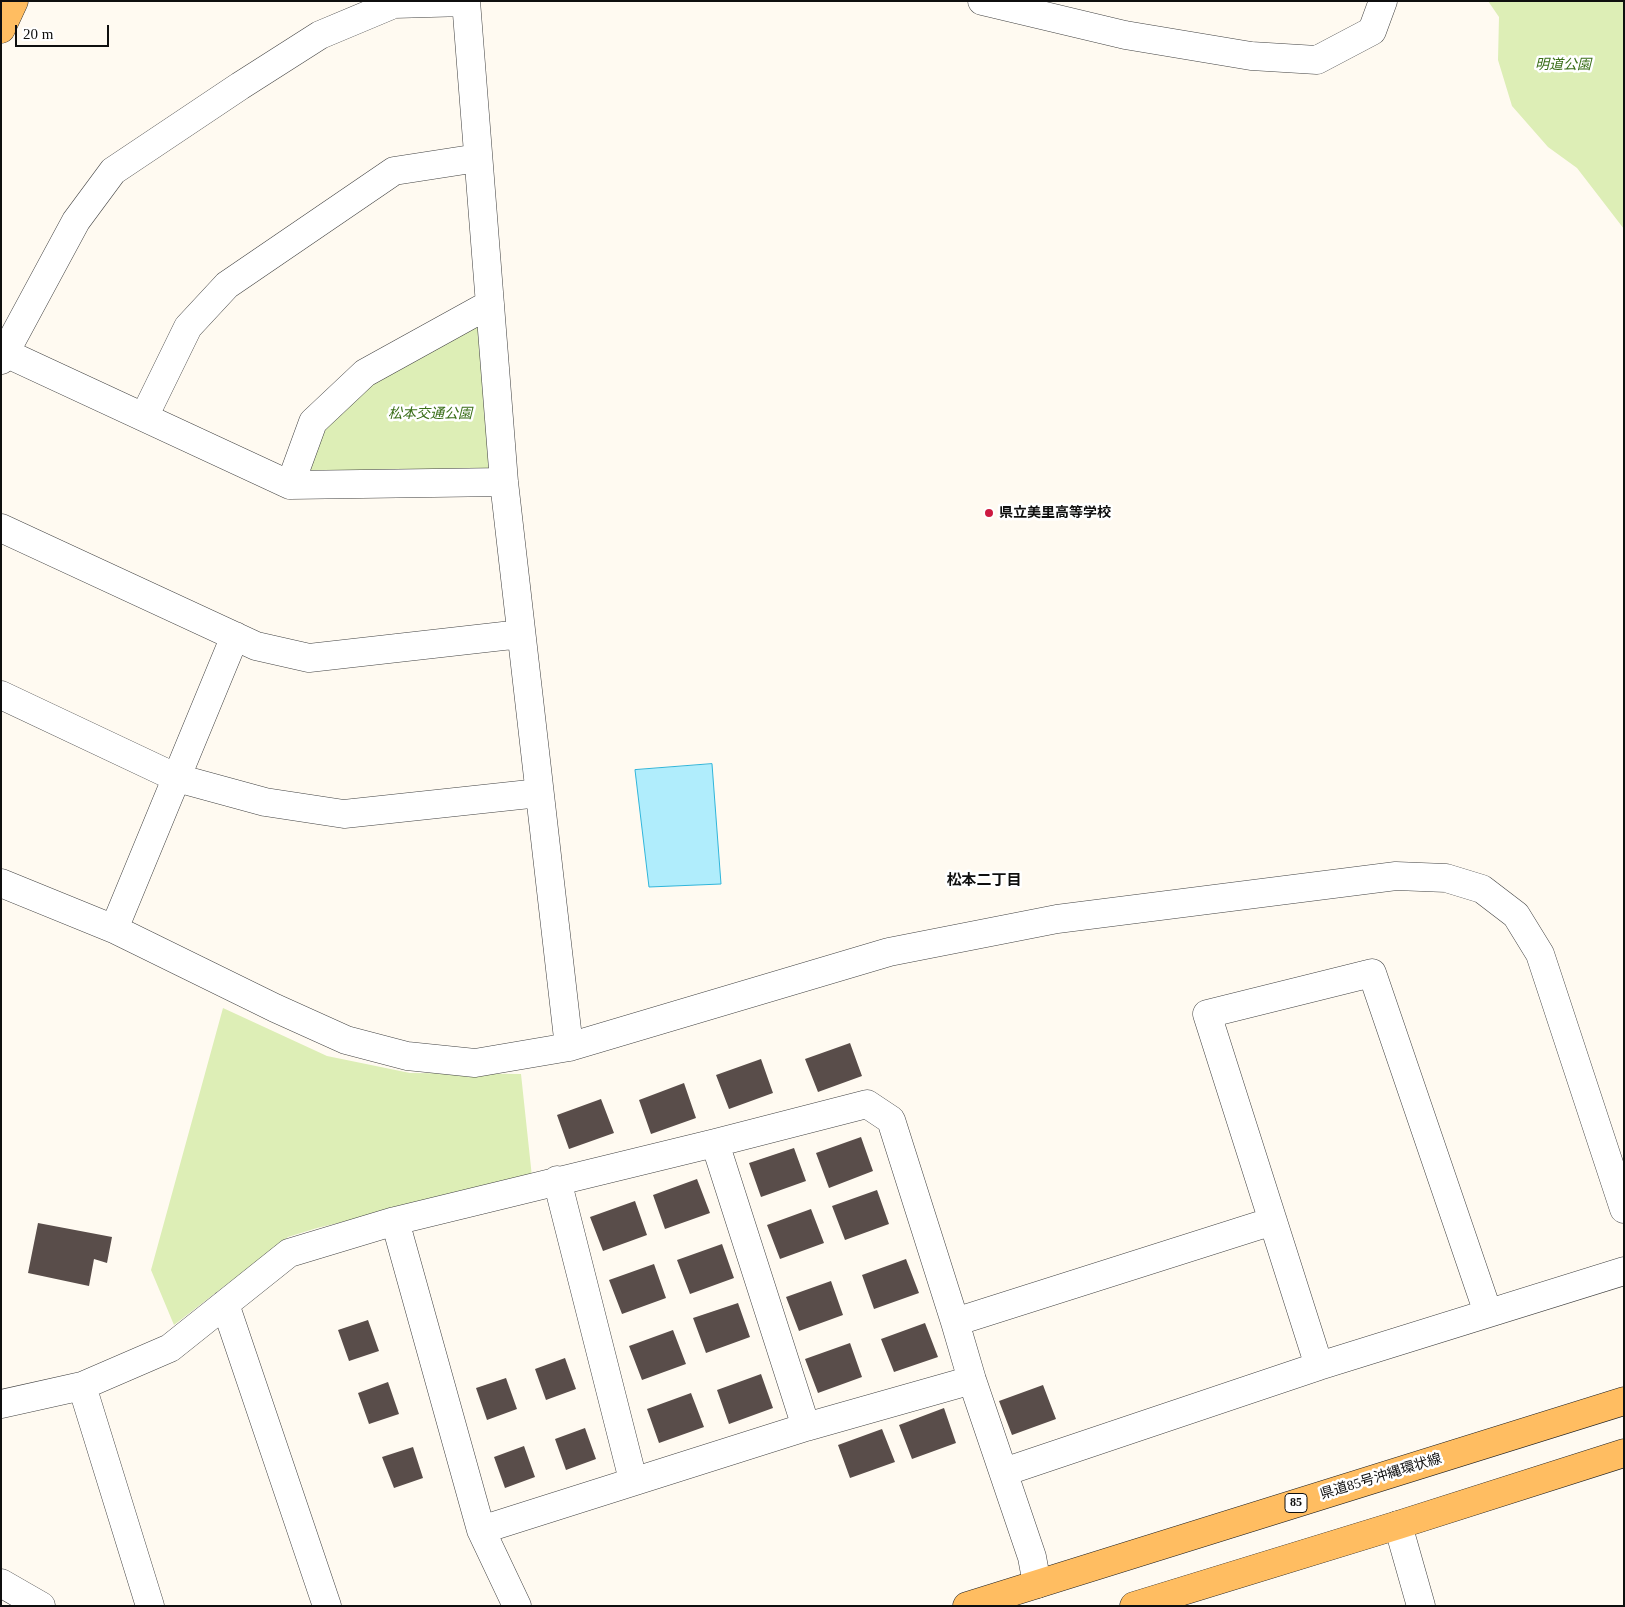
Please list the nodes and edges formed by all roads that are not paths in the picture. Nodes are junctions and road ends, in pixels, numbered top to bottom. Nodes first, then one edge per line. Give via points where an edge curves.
1 (14, 1) edge
2 (982, 1) edge
3 (1383, 1) edge
4 (466, 2) edge
5 (1, 29) edge
6 (478, 158) junction
7 (490, 304) junction
8 (2, 354) edge
9 (144, 418) junction
10 (504, 482) junction
11 (290, 485) junction
12 (1, 528) edge
13 (521, 634) junction
14 (235, 636) junction
15 (1, 694) edge
16 (177, 778) junction
17 (540, 793) junction
18 (1, 883) edge
19 (114, 929) junction
20 (569, 1047) junction
21 (715, 1143) junction
22 (557, 1180) junction
23 (1624, 1209) edge
24 (395, 1221) junction
25 (1273, 1221) junction
26 (1624, 1271) edge
27 (225, 1304) junction
28 (1488, 1313) junction
29 (955, 1322) junction
30 (1318, 1366) junction
31 (972, 1380) junction
32 (82, 1386) junction
33 (1624, 1401) edge
34 (1, 1404) edge
35 (806, 1427) junction
36 (1624, 1453) edge
37 (1004, 1472) junction
38 (633, 1480) junction
39 (1398, 1525) junction
40 (481, 1530) junction
41 (1, 1583) edge
42 (1037, 1584) junction
43 (40, 1606) edge
44 (150, 1606) edge
45 (327, 1606) edge
46 (516, 1606) edge
47 (967, 1606) edge
48 (1134, 1606) edge
49 (1421, 1606) edge

1 - 5 main road
2 - 3 street via 1125,35 1251,56 1317,60 1372,31
4 - 6 street
4 - 8 street via 394,4 320,35 113,171 76,221
6 - 7 street
6 - 9 street via 394,171 227,285 188,327
7 - 10 street
7 - 11 street via 365,374 313,422
8 - 9 street
9 - 11 street
10 - 11 street
10 - 13 street
12 - 14 street
13 - 14 street via 309,658 256,646
13 - 17 street
14 - 16 street
15 - 16 street
16 - 17 street via 265,802 344,814
16 - 19 street
17 - 20 street
18 - 19 street
19 - 20 street via 346,1040 406,1056 475,1063
20 - 23 street via 889,952 1057,919 1396,876 1446,878 1482,889 1516,915 1540,954
21 - 22 street
21 - 29 street via 867,1104 891,1120
21 - 35 street
22 - 24 street
22 - 38 street
24 - 27 street via 289,1253
24 - 40 street
25 - 28 street via 1207,1014 1372,973
25 - 29 street
25 - 30 street
26 - 28 street
27 - 32 street via 170,1348
27 - 45 street
28 - 30 street
29 - 31 street
30 - 37 street
31 - 35 street
31 - 37 street
32 - 34 street
32 - 44 street
33 - 42 main road, 県道85号沖縄環状線 / 85
35 - 38 street
36 - 39 main road
37 - 42 street via 1032,1557
38 - 40 street
39 - 48 main road
39 - 49 street
40 - 46 street
41 - 43 street
42 - 47 main road, 県道85号沖縄環状線 / 85

